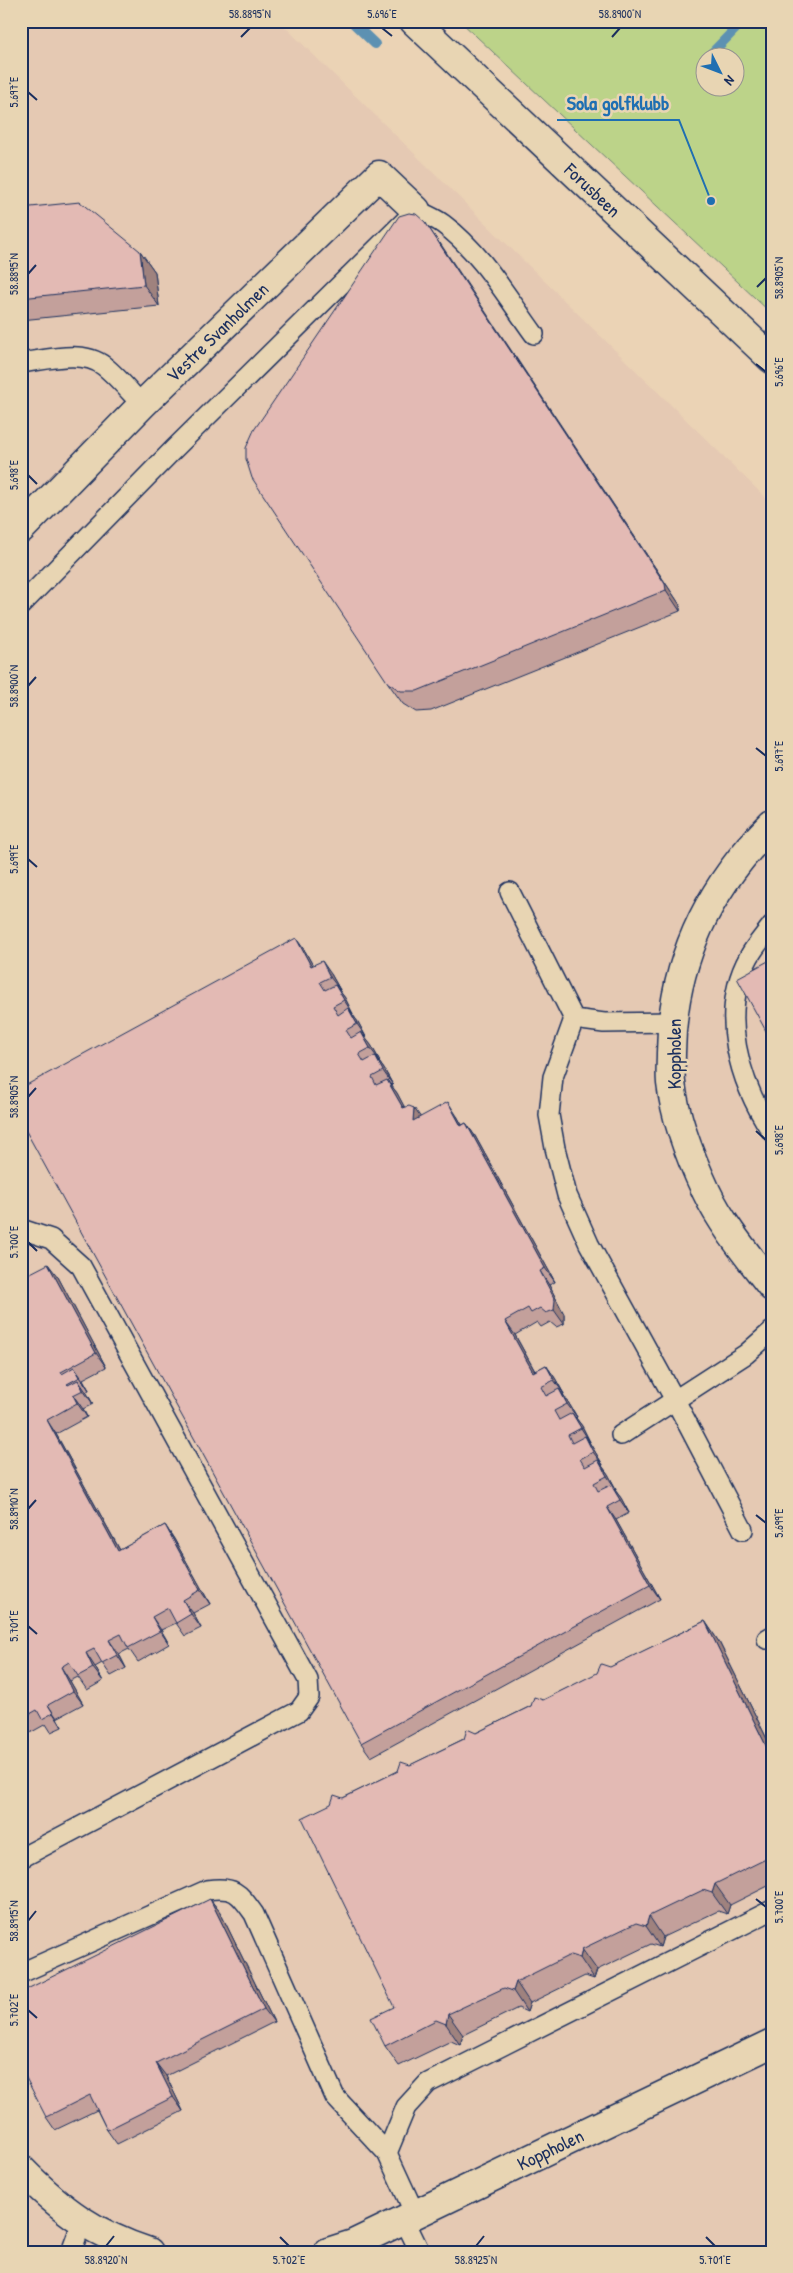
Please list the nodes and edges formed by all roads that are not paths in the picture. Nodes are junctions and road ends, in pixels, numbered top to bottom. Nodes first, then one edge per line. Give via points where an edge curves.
1 (414, 21) edge
2 (416, 210) junction
3 (534, 334) dead end
4 (772, 359) edge
5 (21, 363) edge
6 (142, 405) junction
7 (21, 529) edge
8 (21, 606) edge
9 (772, 824) edge
10 (510, 892) dead end
11 (772, 925) edge
12 (574, 1019) junction
13 (672, 1022) junction
14 (772, 1132) edge
15 (21, 1229) edge
16 (772, 1287) edge
17 (772, 1331) edge
18 (675, 1400) junction
19 (622, 1435) dead end
20 (744, 1530) dead end
21 (21, 1858) edge
22 (772, 1910) edge
23 (21, 1973) edge
24 (772, 2043) edge
25 (387, 2154) junction
26 (21, 2169) edge
27 (409, 2216) junction
28 (82, 2222) junction
29 (71, 2252) edge
30 (149, 2252) edge
31 (328, 2252) edge
32 (420, 2252) edge

1 - 4 street, Forusbeen
2 - 3 lane via 454,233
2 - 6 street, Vestre Svanholmen via 380,175
2 - 8 lane via 174,449
5 - 6 lane via 88,358 103,365
6 - 7 street, Vestre Svanholmen
9 - 13 street, Koppholen via 750,846 721,884 698,924 683,964
10 - 12 lane
11 - 14 lane via 749,957 737,987 733,1018 736,1049 750,1092
12 - 13 lane via 604,1023
12 - 18 lane via 553,1077 549,1115 554,1148 567,1195 589,1244
13 - 16 street, Koppholen via 671,1083 683,1135 706,1192 739,1244
15 - 21 lane via 51,1239 81,1266 308,1680 309,1697 299,1711
17 - 18 lane via 746,1354
18 - 19 lane
18 - 20 lane
22 - 25 lane via 428,2082 406,2107
23 - 25 lane via 207,1890 222,1888 239,1893 254,1914 335,2097
24 - 27 street, Koppholen
25 - 27 lane
26 - 28 street
27 - 31 street, Koppholen via 353,2244
27 - 32 lane
28 - 29 lane
28 - 30 street

